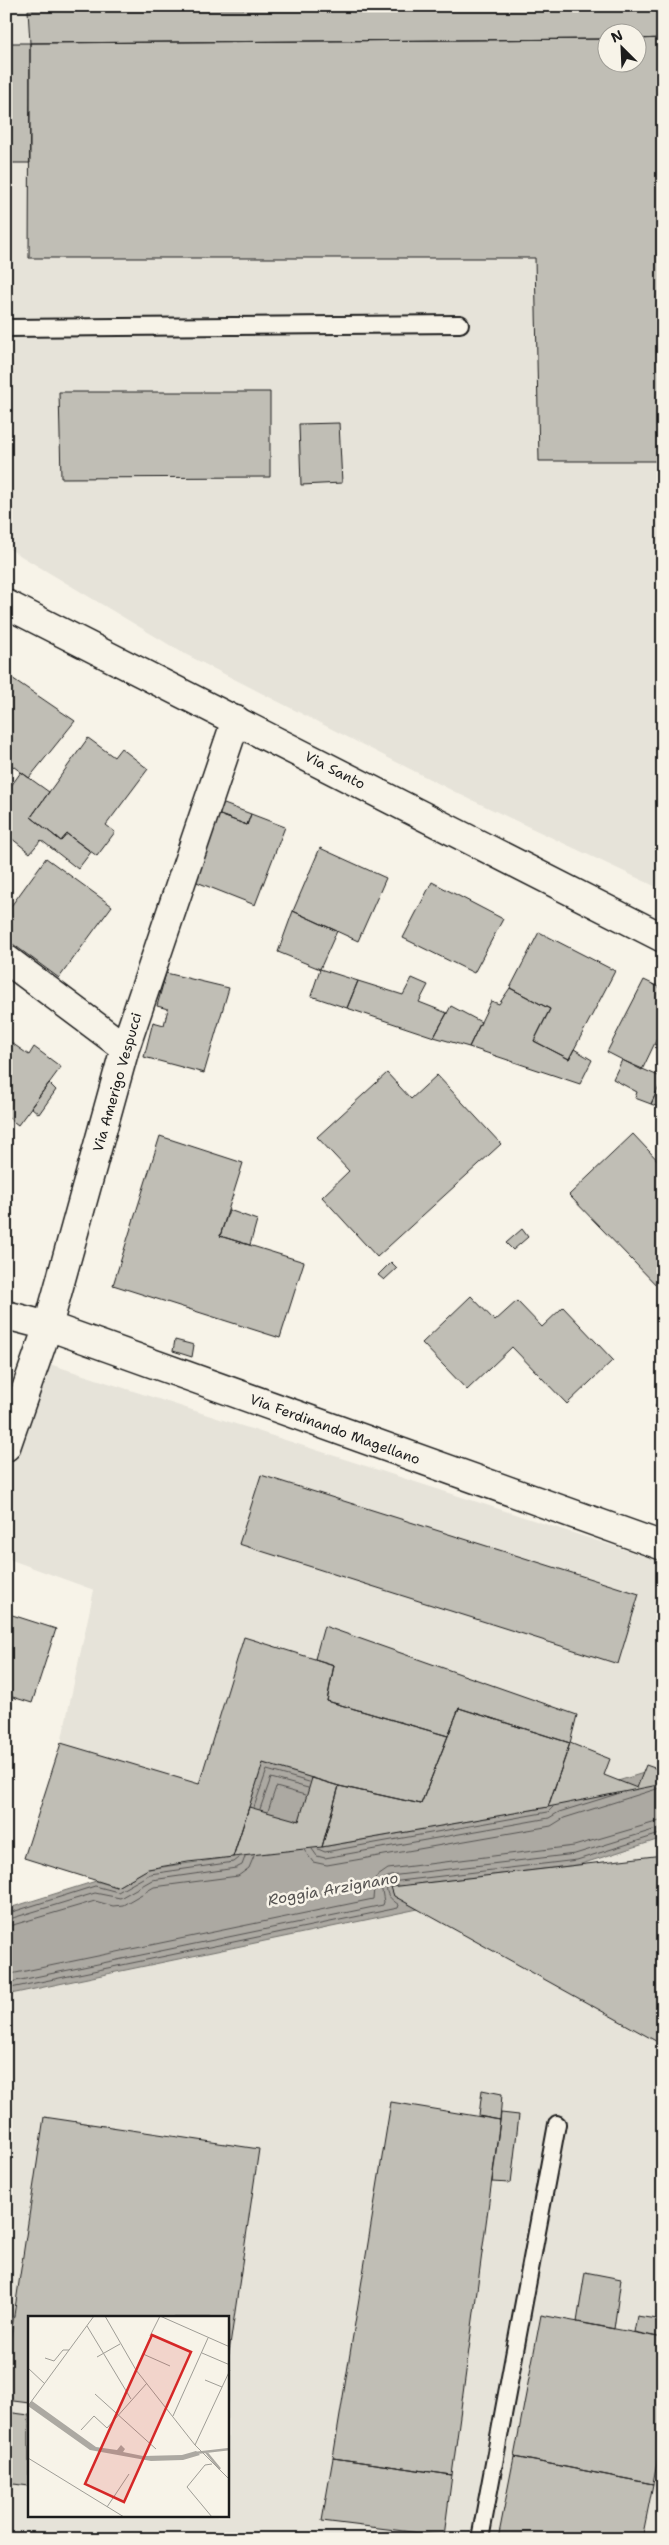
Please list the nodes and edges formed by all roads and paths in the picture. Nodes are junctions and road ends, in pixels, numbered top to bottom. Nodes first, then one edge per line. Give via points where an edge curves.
1 (460, 324) dead end
2 (6, 328) edge
3 (6, 604) edge
4 (236, 720) junction
5 (663, 938) edge
6 (6, 958) edge
7 (125, 1048) junction
8 (6, 1315) edge
9 (48, 1326) junction
10 (6, 1447) edge
11 (663, 1546) edge
12 (557, 2124) dead end
13 (480, 2539) edge

1 - 2 lane
3 - 4 street, Via Santo
4 - 5 street, Via Santo
4 - 7 street, Via Amerigo Vespucci
6 - 7 street
7 - 9 street, Via Amerigo Vespucci
8 - 9 street, Via Ferdinando Magellano
9 - 10 street, Via Amerigo Vespucci
9 - 11 street, Via Ferdinando Magellano
12 - 13 lane

